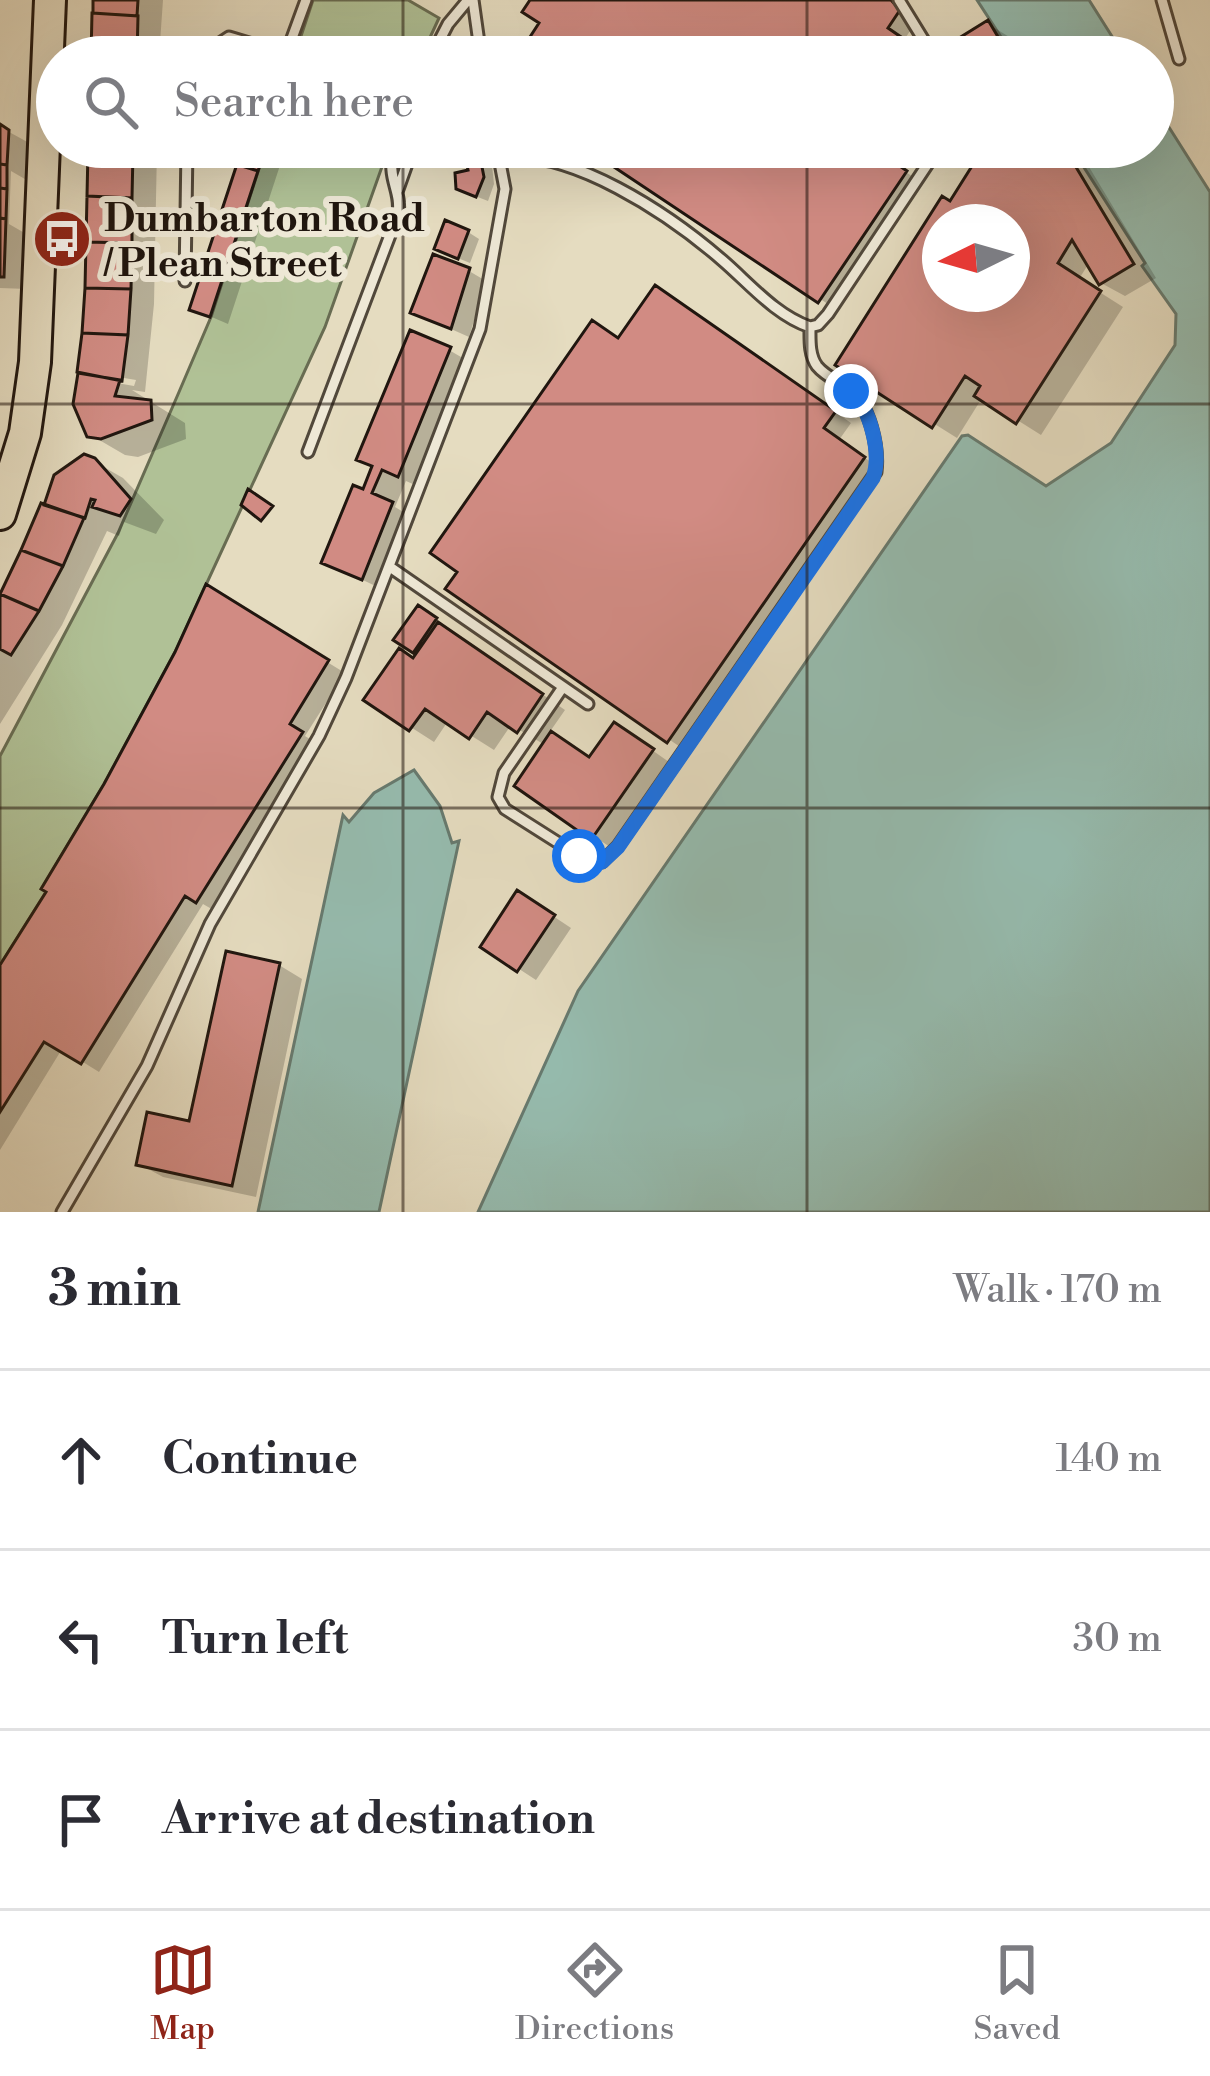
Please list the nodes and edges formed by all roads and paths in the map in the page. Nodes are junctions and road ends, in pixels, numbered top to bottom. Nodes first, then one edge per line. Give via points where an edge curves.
1 (50, 0) edge
2 (306, 0) edge
3 (471, 0) edge
4 (899, 0) edge
5 (1162, 0) edge
6 (49, 36) edge
7 (293, 36) edge
8 (441, 36) edge
9 (477, 36) edge
10 (921, 36) edge
11 (1172, 36) edge
12 (1174, 42) edge
13 (1179, 59) dead end
14 (43, 168) edge
15 (187, 168) edge
16 (391, 168) edge
17 (406, 168) edge
18 (501, 168) edge
19 (565, 168) edge
20 (925, 168) edge
21 (397, 192) junction
22 (184, 281) dead end
23 (810, 327) junction
24 (308, 452) dead end
25 (0, 514) edge
26 (390, 567) junction
27 (563, 687) junction
28 (588, 704) dead end
29 (62, 1212) edge

1 - 6 main road
2 - 7 lane
3 - 8 lane
3 - 9 lane
4 - 10 lane
5 - 11 lane
12 - 13 lane
14 - 25 main road via 35,362 25,433
15 - 22 lane
16 - 21 lane
17 - 21 lane
18 - 26 lane via 505,189 480,328
19 - 23 lane via 620,190
20 - 23 lane via 855,277
21 - 24 lane via 398,214
23 - 27 lane via 818,367 863,406 876,472 602,862 579,856 498,797 504,773
26 - 27 lane
26 - 29 lane via 319,736 220,906 153,1055
27 - 28 lane

